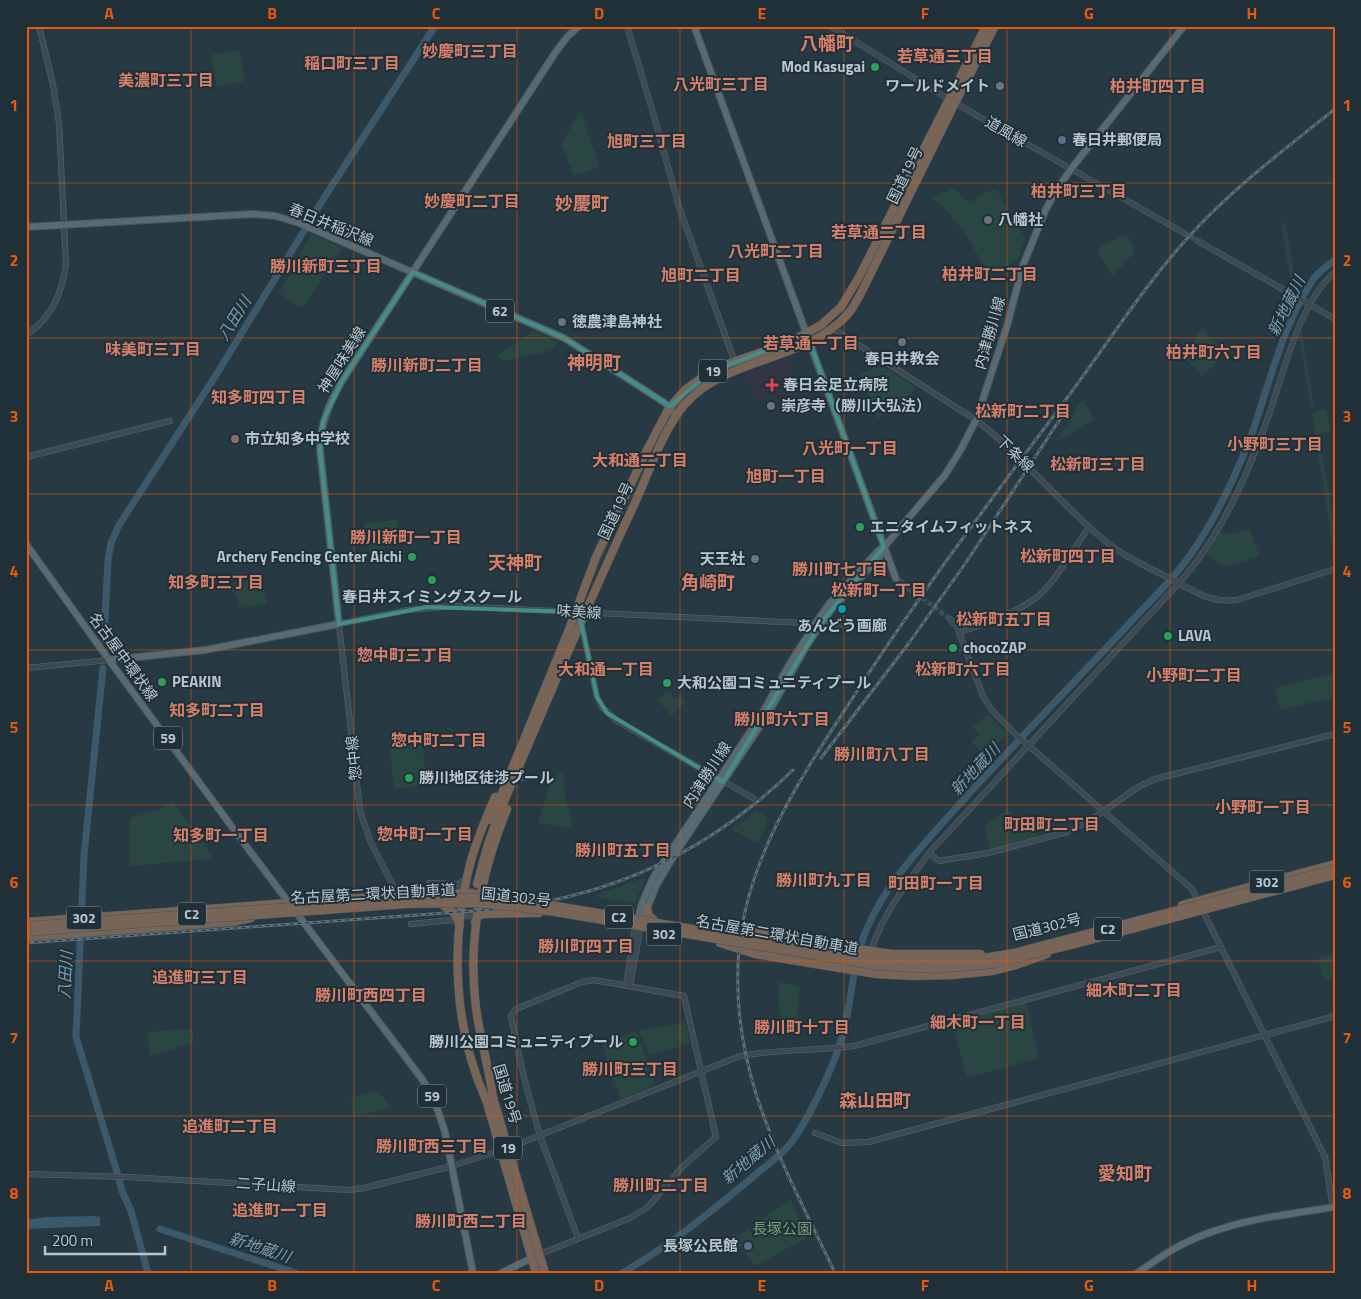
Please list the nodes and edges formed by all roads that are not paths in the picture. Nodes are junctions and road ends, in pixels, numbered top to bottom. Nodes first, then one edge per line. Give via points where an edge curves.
1 (39, 26) edge
2 (579, 26) edge
3 (627, 26) edge
4 (694, 26) edge
5 (830, 26) edge
6 (986, 26) edge
7 (995, 26) edge
8 (1184, 26) edge
9 (952, 101) junction
10 (1071, 169) junction
11 (64, 225) junction
12 (26, 227) edge
13 (1184, 233) tunnel mouth
14 (1198, 241) tunnel mouth
15 (413, 272) junction
16 (1335, 272) edge
17 (1310, 305) junction
18 (1335, 319) edge
19 (832, 328) junction
20 (807, 334) junction
21 (26, 335) edge
22 (810, 342) junction
23 (734, 362) junction
24 (738, 371) junction
25 (669, 408) junction
26 (676, 416) junction
27 (976, 420) junction
28 (170, 421) dead end
29 (26, 457) edge
30 (1089, 527) junction
31 (26, 544) edge
32 (884, 547) junction
33 (1335, 569) edge
34 (896, 579) joint
35 (1177, 582) junction
36 (916, 593) tunnel mouth
37 (574, 611) junction
38 (584, 612) junction
39 (950, 619) tunnel mouth
40 (581, 622) junction
41 (339, 624) junction
42 (818, 624) junction
43 (847, 624) dead end
44 (959, 633) junction
45 (109, 660) junction
46 (26, 668) edge
47 (535, 721) junction
48 (1335, 734) edge
49 (1028, 745) junction
50 (721, 781) junction
51 (753, 798) dead end
52 (1104, 811) junction
53 (929, 853) junction
54 (1335, 864) edge
55 (1335, 869) edge
56 (1335, 875) edge
57 (430, 884) dead end
58 (392, 886) dead end
59 (472, 894) junction
60 (494, 895) junction
61 (1198, 901) junction
62 (288, 903) junction
63 (444, 906) junction
64 (647, 908) junction
65 (140, 912) junction
66 (539, 913) junction
67 (299, 915) junction
68 (640, 917) junction
69 (26, 918) edge
70 (653, 919) junction
71 (466, 921) junction
72 (26, 922) edge
73 (411, 924) dead end
74 (26, 926) edge
75 (137, 928) junction
76 (638, 929) junction
77 (715, 930) junction
78 (26, 935) edge
79 (1074, 941) junction
80 (720, 943) junction
81 (873, 945) dead end
82 (1221, 947) junction
83 (849, 952) junction
84 (628, 986) junction
85 (1335, 1016) edge
86 (1265, 1034) junction
87 (702, 1071) junction
88 (490, 1099) junction
89 (815, 1133) dead end
90 (540, 1136) junction
91 (504, 1150) junction
92 (452, 1166) junction
93 (26, 1174) edge
94 (1334, 1208) edge
95 (578, 1238) junction
96 (540, 1254) junction
97 (532, 1258) junction
98 (473, 1273) edge
99 (501, 1273) edge
100 (536, 1273) edge
101 (545, 1273) edge
102 (1137, 1273) edge

1 - 11 street via 59,123
2 - 15 main road, 神屋味美線 via 555,53
3 - 23 street via 679,207
4 - 20 main road
5 - 9 street, 道風線
6 - 9 highway, 国道19号 / 19
7 - 9 highway, 国道19号 / 19
8 - 10 main road, 内津勝川線
9 - 10 street, 道風線
9 - 19 highway, 国道19号 / 19 via 913,191 855,304
9 - 20 highway, 国道19号 / 19 via 848,298 830,319
10 - 13 street, 道風線
10 - 27 main road, 内津勝川線 via 1046,209 1023,265
11 - 12 main road, 春日井稲沢線 / 62
11 - 15 main road, 春日井稲沢線 / 62 via 253,214 276,216
11 - 21 street via 64,282 49,314
14 - 17 street
15 - 25 main road, 春日井稲沢線 / 62 via 564,338
15 - 41 main road, 神屋味美線 via 342,381 323,422 320,450
16 - 17 street via 1321,286
17 - 18 street
17 - 35 street via 1236,495 1191,570
19 - 22 highway, 国道19号 / 19
19 - 27 street, 下条線
20 - 22 main road
20 - 23 highway, 国道19号 / 19
22 - 24 highway, 国道19号 / 19
22 - 32 main road
23 - 24 street
23 - 25 highway, 国道19号 / 19 via 697,380
24 - 26 highway, 国道19号 / 19 via 702,389
25 - 26 main road, 春日井稲沢線 / 62
25 - 37 highway, 国道19号 / 19 via 623,499
26 - 38 highway, 国道19号 / 19
27 - 30 street, 下条線 via 999,438
27 - 32 main road, 内津勝川線 via 945,475
28 - 29 street
30 - 35 street, 下条線 via 1117,550
30 - 44 street via 1049,585 1035,598
31 - 45 main road, 名古屋中環状線 / 59
32 - 34 main road
32 - 42 main road, 内津勝川線 via 830,604
33 - 35 street via 1226,601 1206,597
34 - 36 street
35 - 49 street
37 - 38 street, 味美線
37 - 40 street
37 - 41 street, 味美線 via 427,607
37 - 47 highway, 国道19号 / 19
38 - 40 highway, 国道19号 / 19
38 - 42 street, 味美線
39 - 44 street
40 - 47 highway, 国道19号 / 19
40 - 50 street via 597,697 607,713
41 - 45 main road via 206,650
41 - 58 street, 惣中線 via 360,811
42 - 43 street, 味美線
42 - 50 main road, 内津勝川線 via 789,665
44 - 49 street via 991,709
45 - 46 street
45 - 62 main road, 名古屋中環状線 / 59
47 - 59 highway, 国道19号 / 19
47 - 59 highway via 521,778
47 - 59 highway via 499,782 478,841
48 - 52 street via 1155,779
49 - 52 street
49 - 53 street
50 - 51 street
50 - 64 main road, 内津勝川線 via 656,886
50 - 68 main road, 内津勝川線 via 651,881
52 - 53 street via 1067,832 988,853 939,861
52 - 61 street via 1190,887
53 - 81 street via 885,918
54 - 61 highway, 国道302号 / 302
55 - 79 highway, 名古屋第二環状自動車道 / C2, bridge
56 - 79 highway, 名古屋第二環状自動車道 / C2, bridge
57 - 59 street via 459,884
59 - 60 highway, 国道302号 / 302
59 - 60 highway via 486,890
59 - 62 highway, 国道302号 / 302
59 - 63 highway, 国道302号 / 302
59 - 66 highway, 国道302号 / 302 via 515,910
59 - 71 highway
59 - 71 highway
60 - 68 highway, 国道302号 / 302
61 - 82 street
61 - 83 highway, 国道302号 / 302, bridge via 981,956 924,960
62 - 65 highway, 国道302号 / 302
62 - 67 main road, 名古屋中環状線 / 59
63 - 67 highway, 国道302号 / 302
63 - 71 highway
64 - 68 main road, 内津勝川線
64 - 70 highway via 648,916
65 - 69 highway
65 - 72 highway, 302
66 - 71 highway via 483,914
66 - 76 highway, 国道302号 / 302
67 - 75 highway, 国道302号 / 302
67 - 92 main road, 名古屋中環状線 / 59 via 422,1079 440,1114
68 - 70 highway, 国道302号 / 302
68 - 76 main road, 内津勝川線
70 - 77 highway, 国道302号 / 302
71 - 73 street
71 - 88 highway, 国道19号 / 19 via 465,1005 472,1042
71 - 88 highway via 454,970 456,999 462,1041 480,1087
74 - 79 highway, 名古屋第二環状自動車道 / C2, bridge via 395,898 456,897 544,904 820,951 911,963 990,958
75 - 78 highway
75 - 78 highway, 国道302号 / 302, bridge
76 - 80 highway, 国道302号 / 302
76 - 84 street
77 - 79 highway, bridge via 734,929 892,954 968,955
77 - 83 highway, 国道302号 / 302
78 - 79 highway, 名古屋第二環状自動車道 / C2, bridge via 366,907 457,903 555,912 838,960 912,969 993,964
79 - 80 highway, bridge via 992,971 912,976 884,975 755,954
80 - 83 highway, 国道302号 / 302 via 816,959
82 - 86 street
82 - 87 street, 二子山線 via 847,1047 756,1053
84 - 87 street via 684,996
84 - 90 street via 588,980 512,1012 522,1074
85 - 86 street
86 - 89 street via 868,1142 842,1143
86 - 94 street via 1325,1157
87 - 90 street, 二子山線
87 - 95 street via 716,1137 683,1166 648,1207 630,1218
88 - 91 highway, 国道19号 / 19
90 - 91 street, 二子山線
90 - 95 street
91 - 92 street, 二子山線
91 - 96 highway, 国道19号 / 19
91 - 97 highway, 国道19号 / 19
92 - 93 street, 二子山線 via 350,1190
92 - 98 main road, 名古屋中環状線 / 59
94 - 102 main road via 1222,1228 1183,1244
95 - 96 street
96 - 97 main road
96 - 101 highway, 国道19号 / 19
97 - 99 main road
97 - 100 highway, 国道19号 / 19

